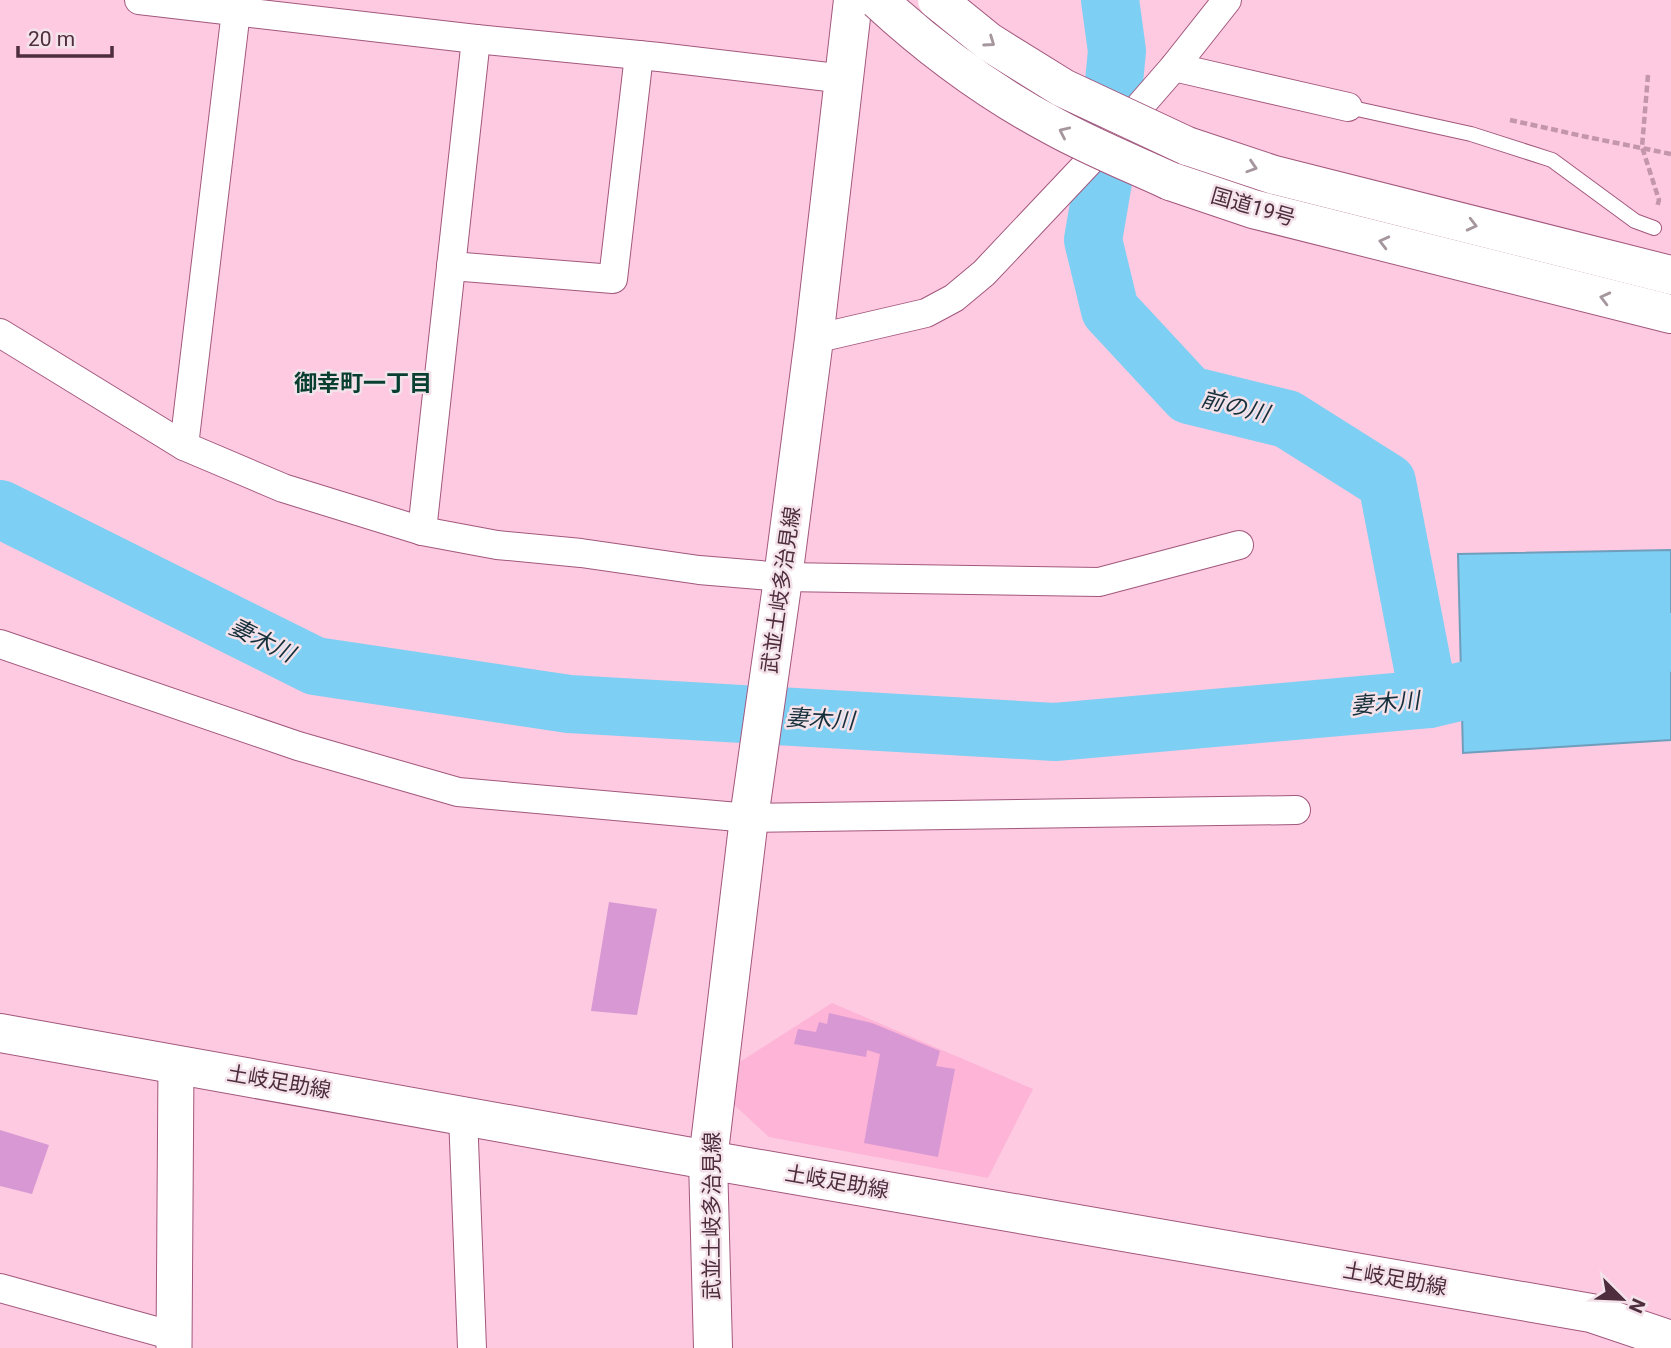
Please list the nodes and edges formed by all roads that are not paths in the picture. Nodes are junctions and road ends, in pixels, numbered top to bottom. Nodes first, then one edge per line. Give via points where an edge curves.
1 (139, 0) edge
2 (853, 0) edge
3 (878, 0) edge
4 (937, 0) edge
5 (1227, 0) edge
6 (236, 11) junction
7 (476, 39) junction
8 (639, 55) junction
9 (1174, 67) junction
10 (845, 79) junction
11 (1348, 107) joint
12 (1654, 228) road end
13 (451, 266) junction
14 (1671, 275) edge
15 (1671, 314) edge
16 (0, 333) edge
17 (814, 339) junction
18 (184, 446) junction
19 (422, 531) junction
20 (1239, 545) dead end
21 (782, 585) junction
22 (0, 644) edge
23 (750, 809) junction
24 (1296, 810) dead end
25 (0, 1033) edge
26 (176, 1063) junction
27 (463, 1115) junction
28 (708, 1160) junction
29 (0, 1288) edge
30 (1671, 1340) edge
31 (174, 1342) edge
32 (472, 1348) edge
33 (713, 1348) edge

1 - 6 street
2 - 10 main road, 武並土岐多治見線
15 -> 3 main road, 国道19号, bridge via 1252,209 1170,181 1054,127 972,78
4 -> 14 main road, 国道19号, bridge via 989,42 1063,88 1187,146 1273,174
5 - 9 street
6 - 7 street
6 - 18 street
7 - 8 street
7 - 13 street
8 - 10 street
8 - 13 street via 612,279
9 - 11 street
9 - 17 street via 984,273 954,298 926,313
10 - 17 main road, 武並土岐多治見線
11 - 12 lane via 1471,134 1552,160 1635,222
13 - 19 street
16 - 18 street
17 - 21 main road, 武並土岐多治見線
18 - 19 street via 283,488
19 - 21 street
20 - 21 street via 1099,582
21 - 23 main road, 武並土岐多治見線
22 - 23 street via 298,746 458,792
23 - 24 street
23 - 28 main road, 武並土岐多治見線
25 - 26 main road, 土岐足助線
26 - 27 main road, 土岐足助線
26 - 31 street
27 - 28 main road, 土岐足助線
27 - 32 street
28 - 30 main road, 土岐足助線 via 1591,1313
28 - 33 main road, 武並土岐多治見線
29 - 31 street

